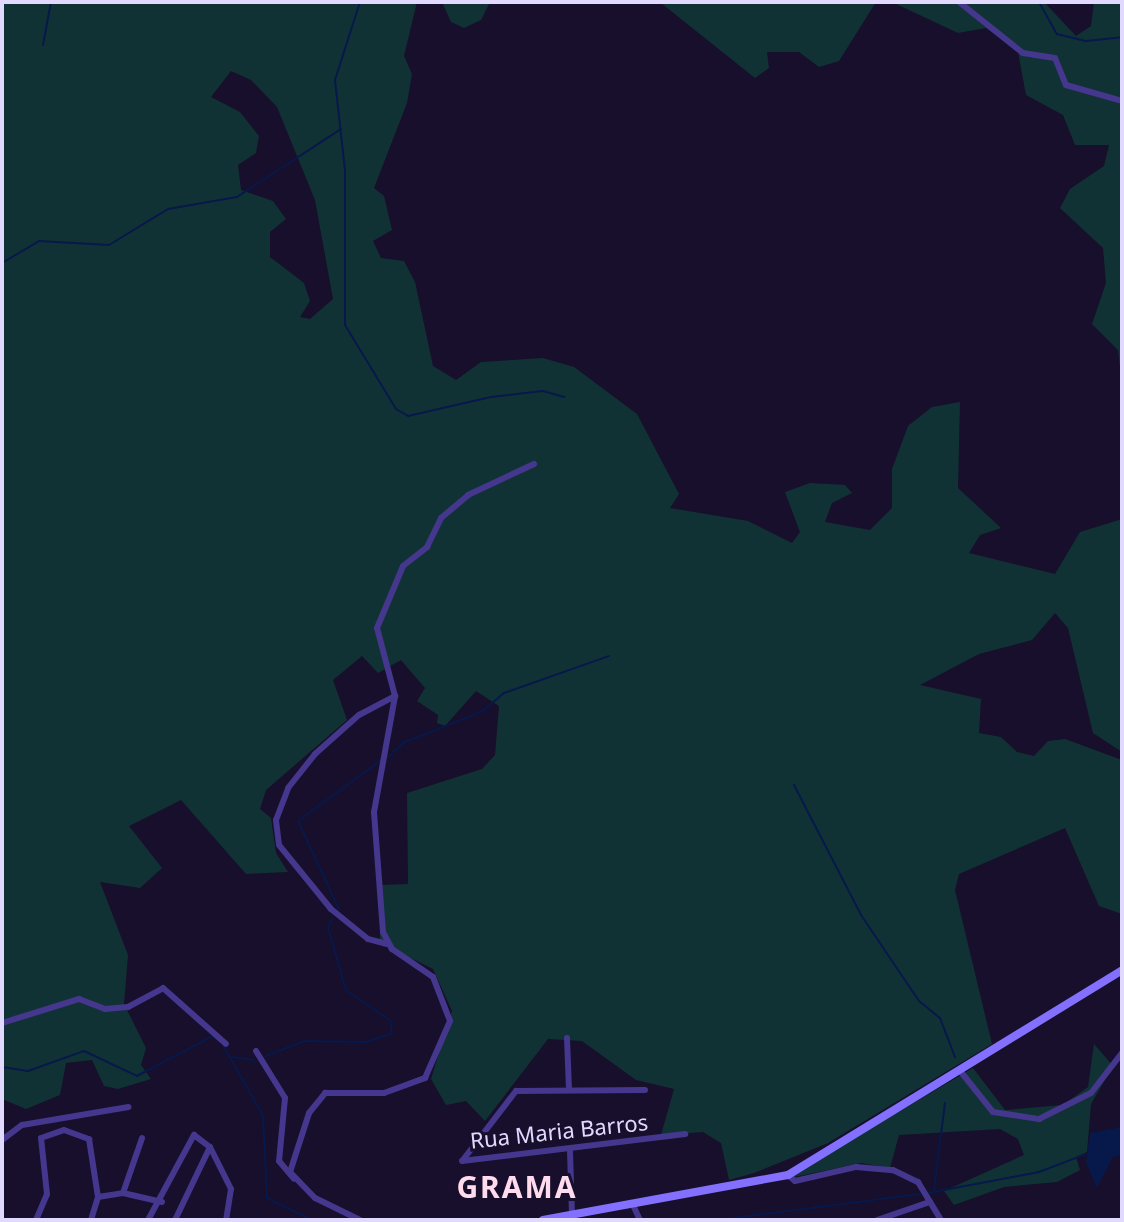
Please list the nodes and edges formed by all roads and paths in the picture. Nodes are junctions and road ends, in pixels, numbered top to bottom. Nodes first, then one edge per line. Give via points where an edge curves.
1 (959, 2) edge
2 (1122, 101) edge
3 (534, 464) dead end
4 (395, 696) junction
5 (387, 944) junction
6 (1122, 970) edge
7 (2, 1023) edge
8 (567, 1038) dead end
9 (226, 1044) dead end
10 (256, 1051) dead end
11 (1121, 1058) edge
12 (961, 1072) junction
13 (569, 1089) junction
14 (645, 1090) dead end
15 (128, 1107) dead end
16 (685, 1134) dead end
17 (142, 1138) dead end
18 (2, 1140) edge
19 (208, 1144) junction
20 (570, 1151) junction
21 (788, 1175) junction
22 (296, 1181) junction
23 (123, 1193) junction
24 (98, 1197) junction
25 (162, 1202) junction
26 (930, 1202) junction
27 (633, 1205) junction
28 (572, 1214) junction
29 (36, 1220) edge
30 (91, 1220) edge
31 (148, 1220) edge
32 (175, 1220) edge
33 (226, 1220) edge
34 (360, 1220) edge
35 (543, 1220) edge
36 (640, 1220) edge
37 (877, 1220) edge
38 (941, 1220) edge

1 - 2 street via 1023,53 1055,58 1066,85
3 - 4 street via 464,497 403,566 376,631
4 - 5 street via 373,824
4 - 5 street via 359,715 315,754 288,788 276,820 279,845 331,909 368,939
5 - 22 street via 428,971 450,1014 429,1073 384,1093 319,1096 293,1152
6 - 12 main road
7 - 9 street via 79,999 105,1009 128,1007 163,988
8 - 13 street
10 - 22 street via 284,1092 279,1161
11 - 12 street via 1091,1093 1039,1119 993,1112
12 - 21 main road
13 - 14 street, Rua Maria Barros
13 - 20 street, Rua Maria Barros via 512,1093 462,1161
15 - 18 street via 22,1125
16 - 20 street, Rua Maria Barros
17 - 23 street
19 - 25 street via 189,1137
19 - 32 street
19 - 33 street via 231,1189
20 - 28 street
21 - 26 street via 795,1181 856,1167 893,1170 918,1182
21 - 27 main road via 706,1195
22 - 34 street
23 - 24 street
23 - 25 street
24 - 29 street via 89,1139 78,1130 41,1138 48,1184
24 - 30 street
25 - 31 street
26 - 37 street
26 - 38 street
27 - 28 main road
27 - 36 street
28 - 35 main road

